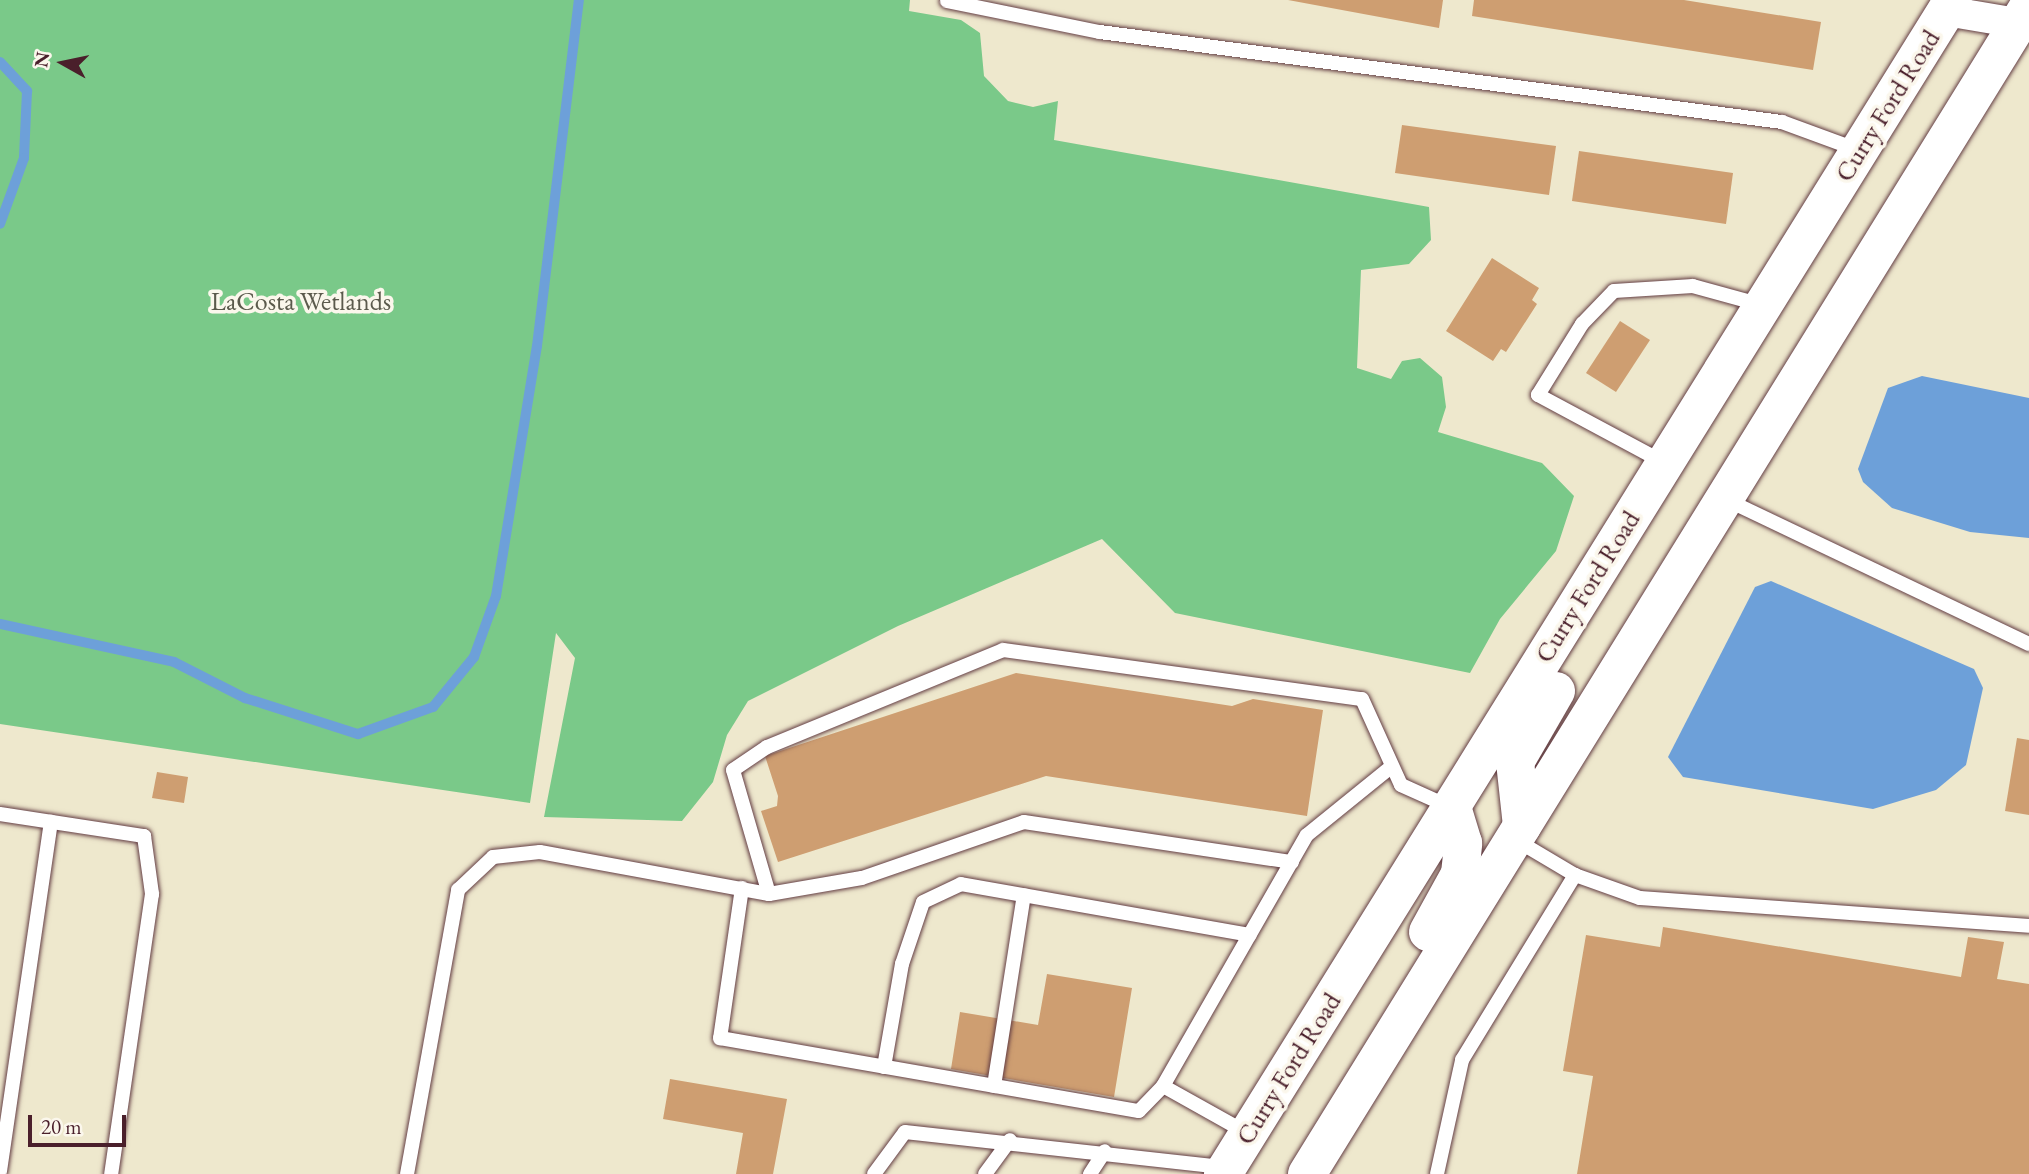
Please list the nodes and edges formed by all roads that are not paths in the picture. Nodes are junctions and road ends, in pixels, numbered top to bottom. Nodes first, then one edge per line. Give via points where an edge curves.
1 (947, 1) edge
2 (1950, 6) edge
3 (2026, 18) edge
4 (1860, 150) junction
5 (1763, 306) junction
6 (1665, 463) junction
7 (1724, 499) junction
8 (2029, 644) edge
9 (1391, 767) junction
10 (1452, 808) junction
11 (0, 814) edge
12 (51, 822) junction
13 (1518, 833) junction
14 (1292, 862) junction
15 (1575, 875) junction
16 (741, 888) junction
17 (769, 894) junction
18 (1022, 894) junction
19 (2029, 926) edge
20 (1250, 935) junction
21 (884, 1067) junction
22 (994, 1086) junction
23 (1163, 1086) junction
24 (1248, 1134) junction
25 (1010, 1140) junction
26 (1105, 1151) junction
27 (1225, 1170) edge
28 (0, 1171) edge
29 (111, 1174) edge
30 (407, 1174) edge
31 (874, 1174) edge
32 (985, 1174) edge
33 (1090, 1174) edge
34 (1294, 1174) edge
35 (1307, 1174) edge
36 (1437, 1174) edge

1 - 4 lane via 1100,32 1782,122
2 - 3 street
2 - 4 main road, Curry Ford Road
3 - 7 main road
4 - 5 main road, Curry Ford Road
5 - 6 main road, Curry Ford Road
5 - 6 lane via 1693,286 1614,291 1582,324 1538,395
6 - 10 main road, Curry Ford Road
6 - 13 main road via 1630,571 1515,762
7 - 8 lane
7 - 13 main road
9 - 10 lane via 1401,786
9 - 14 lane via 1307,835
9 - 17 lane via 1362,699 1003,650 767,747 733,770
10 - 24 main road, Curry Ford Road
10 - 34 main road via 1463,843 1460,874 1302,1138
11 - 12 lane
12 - 28 lane
12 - 29 lane via 144,836 152,894
13 - 15 lane
13 - 35 main road
14 - 17 lane via 1024,822 862,878
14 - 20 lane
15 - 19 lane via 1640,898
15 - 36 lane via 1462,1060
16 - 17 lane
16 - 21 lane via 720,1038
16 - 30 lane via 540,852 493,857 458,890
18 - 20 lane
18 - 21 lane via 961,884 923,902 902,964
18 - 22 lane
20 - 23 lane
21 - 22 lane
22 - 23 lane via 1139,1111
23 - 24 lane
24 - 27 main road, Curry Ford Road
25 - 26 lane
25 - 31 lane via 905,1132
25 - 32 lane
26 - 27 lane
26 - 33 lane

